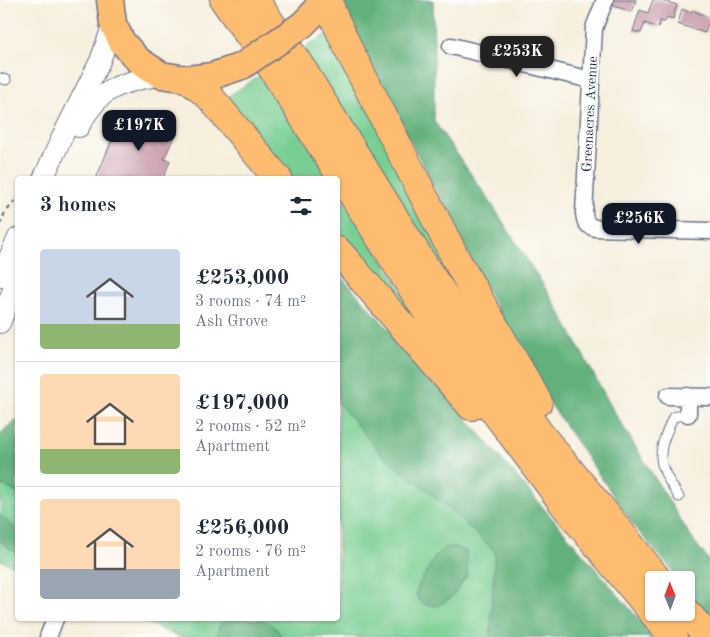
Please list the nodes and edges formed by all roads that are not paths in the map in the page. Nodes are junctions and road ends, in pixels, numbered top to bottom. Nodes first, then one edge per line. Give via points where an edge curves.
1 (224, 0) edge
2 (255, 0) edge
3 (322, 0) edge
4 (329, 0) edge
5 (605, 0) edge
6 (112, 12) edge
7 (451, 46) dead end
8 (161, 75) junction
9 (188, 79) junction
10 (591, 80) junction
11 (44, 176) edge
12 (59, 176) edge
13 (276, 176) edge
14 (710, 230) edge
15 (15, 246) edge
16 (340, 253) edge
17 (0, 277) edge
18 (15, 284) edge
19 (0, 322) edge
20 (668, 396) dead end
21 (688, 396) junction
22 (710, 397) edge
23 (688, 414) joint
24 (679, 497) dead end
25 (569, 511) junction
26 (613, 523) junction
27 (651, 571) edge
28 (54, 621) edge
29 (694, 621) edge
30 (48, 637) edge
31 (674, 637) edge
32 (708, 637) edge

1 - 25 highway via 270,64 468,376
2 - 26 highway via 471,335 540,434
3 - 9 main road, bridge via 302,25 242,66 212,76
4 - 26 highway via 350,52 458,261 548,419
5 - 10 street, Greenacres Avenue via 594,28
6 - 8 main road via 122,42 138,60
6 - 11 street via 100,61
7 - 10 street
8 - 9 main road
8 - 12 street via 125,83 97,99 79,126
9 - 13 highway via 210,97
10 - 14 street, Greenacres Avenue via 585,222 595,228
15 - 17 street
16 - 25 highway via 487,425
18 - 19 street
20 - 21 street
21 - 22 street
21 - 23 street
23 - 24 lane via 673,417 662,445 664,471
25 - 31 highway
26 - 27 highway
28 - 30 street
29 - 32 highway

